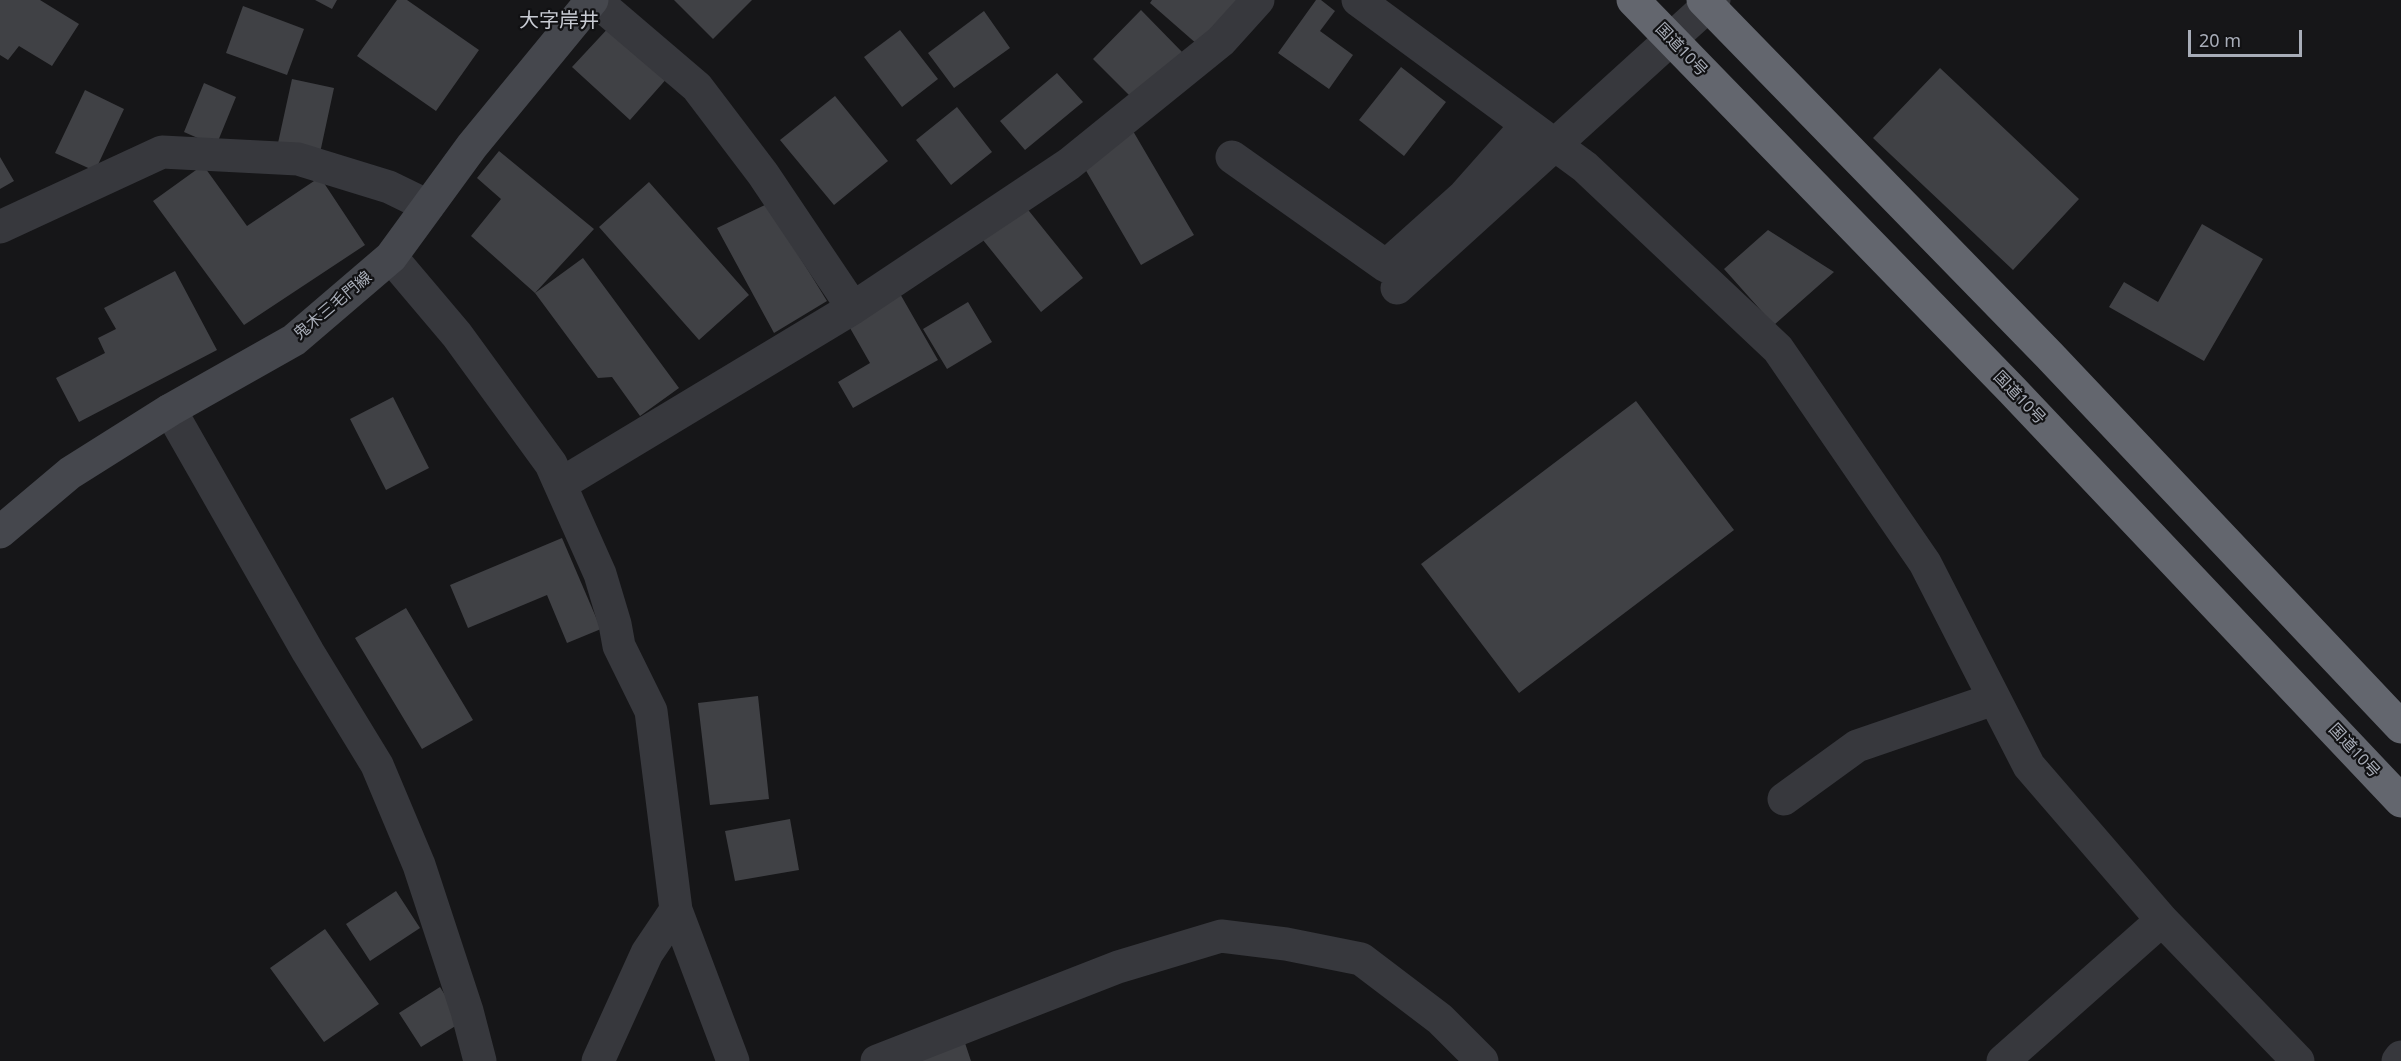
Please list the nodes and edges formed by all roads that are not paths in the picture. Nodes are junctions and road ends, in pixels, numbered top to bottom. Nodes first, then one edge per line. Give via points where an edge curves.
1 (594, 0) edge
2 (1258, 0) edge
3 (1358, 0) edge
4 (1633, 0) edge
5 (1708, 2) edge
6 (1671, 40) junction
7 (1527, 125) junction
8 (1556, 145) junction
9 (1232, 157) dead end
10 (428, 206) junction
11 (0, 227) edge
12 (391, 257) junction
13 (1397, 288) dead end
14 (853, 308) junction
15 (170, 410) junction
16 (561, 484) junction
17 (0, 532) edge
18 (1994, 699) junction
19 (2401, 727) edge
20 (1784, 799) dead end
21 (2401, 801) edge
22 (676, 910) junction
23 (2162, 920) junction
24 (2401, 1057) edge
25 (480, 1061) edge
26 (598, 1061) edge
27 (733, 1061) edge
28 (877, 1061) edge
29 (1482, 1061) edge
30 (2003, 1061) edge
31 (2298, 1061) edge
32 (2398, 1061) edge

1 - 10 main road, 鬼木三毛門線 via 472,146
1 - 14 street via 697,87 763,174
2 - 14 street via 1221,41 1069,164
3 - 7 street
4 - 6 highway, 国道10号
5 - 6 street
5 - 19 highway
6 - 8 street
6 - 21 highway, 国道10号 via 2012,390
7 - 8 street
7 - 9 street via 1464,196 1386,266
8 - 13 street
8 - 18 street via 1585,167 1778,349 1925,563
10 - 11 street via 389,187 298,159 162,152
10 - 12 main road, 鬼木三毛門線
12 - 15 main road, 鬼木三毛門線 via 294,340
12 - 16 street via 457,335 551,464
14 - 16 street
15 - 17 main road, 鬼木三毛門線 via 70,473
15 - 25 street via 377,765 419,865
16 - 22 street via 600,574 619,646 651,711
18 - 20 street via 1857,746
18 - 23 street via 2029,766
22 - 26 street via 647,953
22 - 27 street
23 - 30 street
23 - 31 street
24 - 32 street
28 - 29 street via 1118,967 1221,936 1361,959 1440,1019

